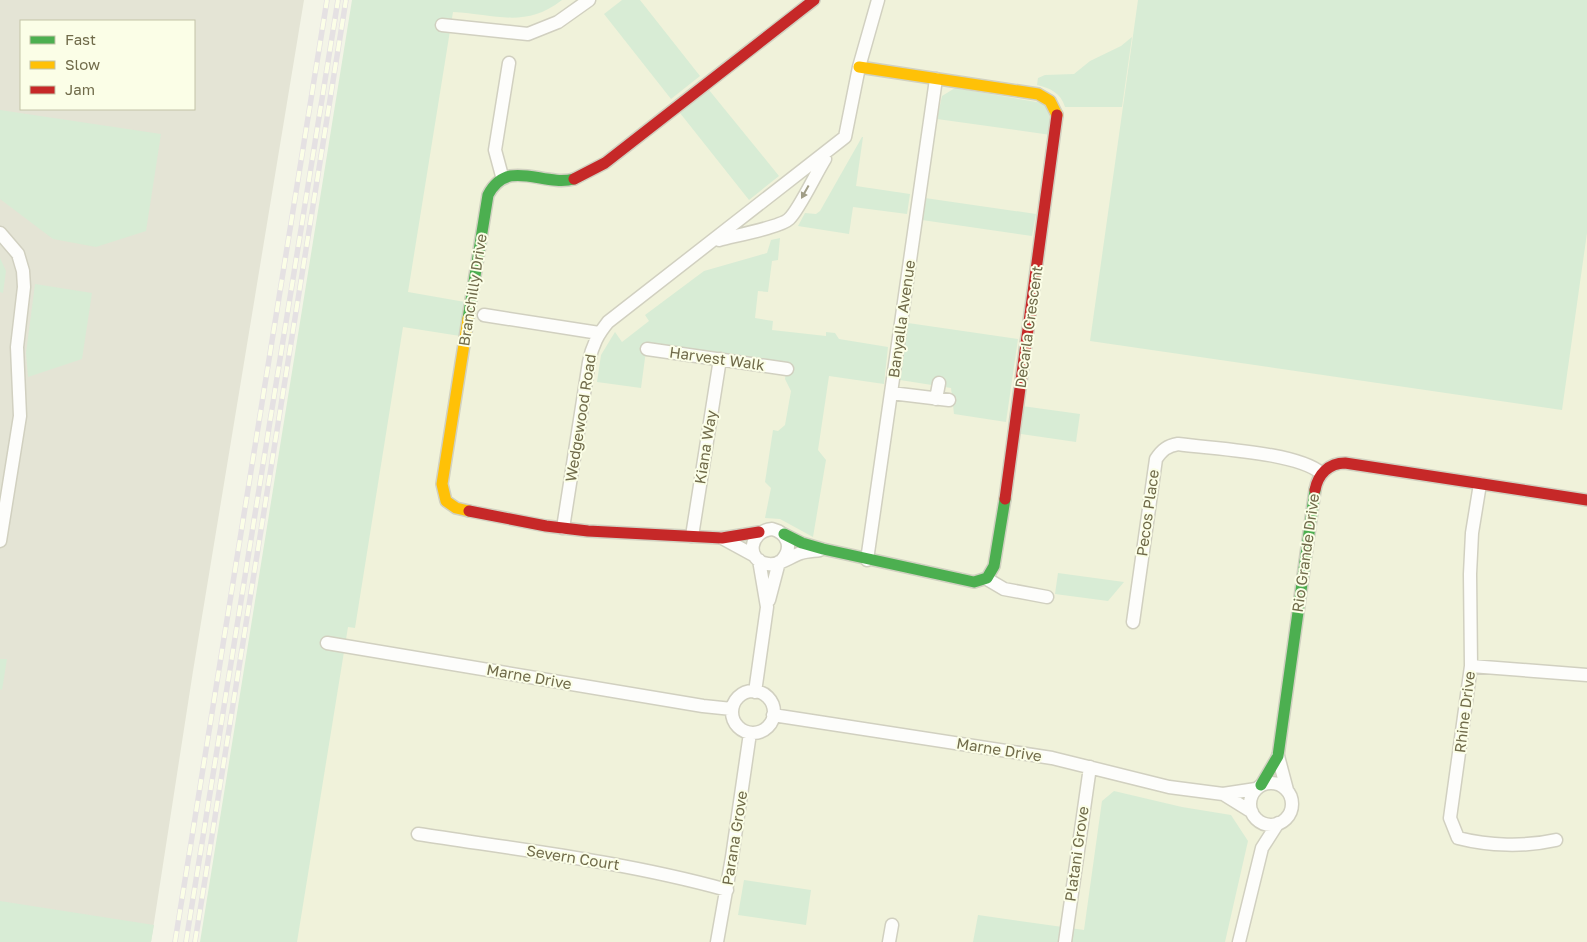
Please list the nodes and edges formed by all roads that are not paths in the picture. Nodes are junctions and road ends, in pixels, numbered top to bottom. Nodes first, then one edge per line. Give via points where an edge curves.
1 (589, 0) edge
2 (814, 0) edge
3 (878, 0) edge
4 (442, 25) dead end
5 (509, 63) dead end
6 (859, 67) junction
7 (936, 79) junction
8 (830, 150) junction
9 (502, 176) junction
10 (752, 211) junction
11 (766, 227) junction
12 (0, 233) edge
13 (712, 242) junction
14 (484, 315) dead end
15 (599, 333) junction
16 (647, 349) dead end
17 (720, 359) junction
18 (787, 369) dead end
19 (939, 383) dead end
20 (891, 393) junction
21 (1321, 473) junction
22 (1480, 484) junction
23 (1587, 500) edge
24 (563, 528) junction
25 (759, 532) junction
26 (784, 534) junction
27 (692, 536) junction
28 (722, 538) junction
29 (0, 541) edge
30 (823, 549) junction
31 (757, 558) junction
32 (868, 560) junction
33 (780, 561) junction
34 (987, 579) junction
35 (1047, 597) dead end
36 (767, 607) junction
37 (1133, 622) dead end
38 (327, 643) dead end
39 (1471, 666) junction
40 (1587, 675) edge
41 (755, 692) junction
42 (732, 709) junction
43 (773, 715) junction
44 (750, 733) junction
45 (1278, 756) junction
46 (1090, 767) junction
47 (1259, 787) junction
48 (1287, 790) junction
49 (1223, 794) junction
50 (1255, 816) junction
51 (1278, 823) junction
52 (418, 834) dead end
53 (1556, 840) dead end
54 (1262, 848) junction
55 (727, 890) junction
56 (892, 925) dead end
57 (717, 942) edge
58 (889, 942) edge
59 (1065, 942) edge
60 (1239, 942) edge

1 - 4 street via 558,22 528,34
2 - 9 street via 589,173 570,180 513,174
3 - 6 street, Wedgewood Road
5 - 9 street via 495,150
6 - 7 street, Decarla Crescent
6 - 8 street, Wedgewood Road via 846,137
7 - 20 street, Banyalla Avenue
7 - 34 street, Decarla Crescent via 1038,94 1048,98 1056,108 1058,120 996,561
8 - 10 street, Wedgewood Road
8 -> 11 street, Wedgewood Road via 793,215 776,226
9 - 24 street, Branchilly Drive via 492,183 488,195 442,494 456,508
10 - 11 street via 752,222
10 - 13 street, Wedgewood Road
11 - 13 street, Wedgewood Road
12 - 29 street via 18,254 24,288 17,347 20,416
13 - 15 street, Wedgewood Road via 608,322
14 - 15 street
15 - 24 street, Wedgewood Road via 589,362
16 - 17 street, Harvest Walk
17 - 18 street, Harvest Walk
17 - 27 street, Kiana Way
19 - 20 street via 942,400
20 - 32 street, Banyalla Avenue
21 - 22 street, Rio Grande Drive via 1339,462
21 - 37 street, Pecos Place via 1293,459 1178,444 1161,451 1156,460
21 - 45 street, Rio Grande Drive via 1316,486
22 - 23 street, Rio Grande Drive
22 - 39 street, Rhine Drive via 1472,533
24 - 27 street, Branchilly Drive
25 - 26 street via 772,529
25 - 28 street, Branchilly Drive
25 - 31 street via 753,541
26 - 30 street
26 - 33 street via 788,551
27 - 28 street, Branchilly Drive
28 - 31 street, Branchilly Drive
30 - 32 street
30 - 33 street
31 - 33 street via 768,564
31 - 36 street
32 - 34 street via 968,582
33 - 36 street
34 - 35 street via 1004,589
36 - 41 street
38 - 42 street, Marne Drive
39 - 40 street
39 - 53 street, Rhine Drive via 1450,818 1452,828 1458,838 1470,841 1537,844
41 - 42 street via 738,698
41 - 43 street via 767,697
42 - 44 street via 738,727
43 - 44 street via 768,726 757,733
43 - 46 street, Marne Drive via 1052,758
44 - 55 street, Parana Grove
45 - 47 street, Rio Grande Drive
45 - 48 street, Rio Grande Drive
46 - 49 street, Marne Drive via 1169,787
46 - 59 street, Platani Grove
47 - 48 street via 1275,784
47 - 49 street, Marne Drive
47 - 50 street via 1250,800
48 - 51 street via 1291,800 1290,811
49 - 50 street, Marne Drive
50 - 51 street via 1268,824
50 - 54 street
51 - 54 street
52 - 55 street, Severn Court via 618,864
54 - 60 street
55 - 57 street, Parana Grove
56 - 58 street

